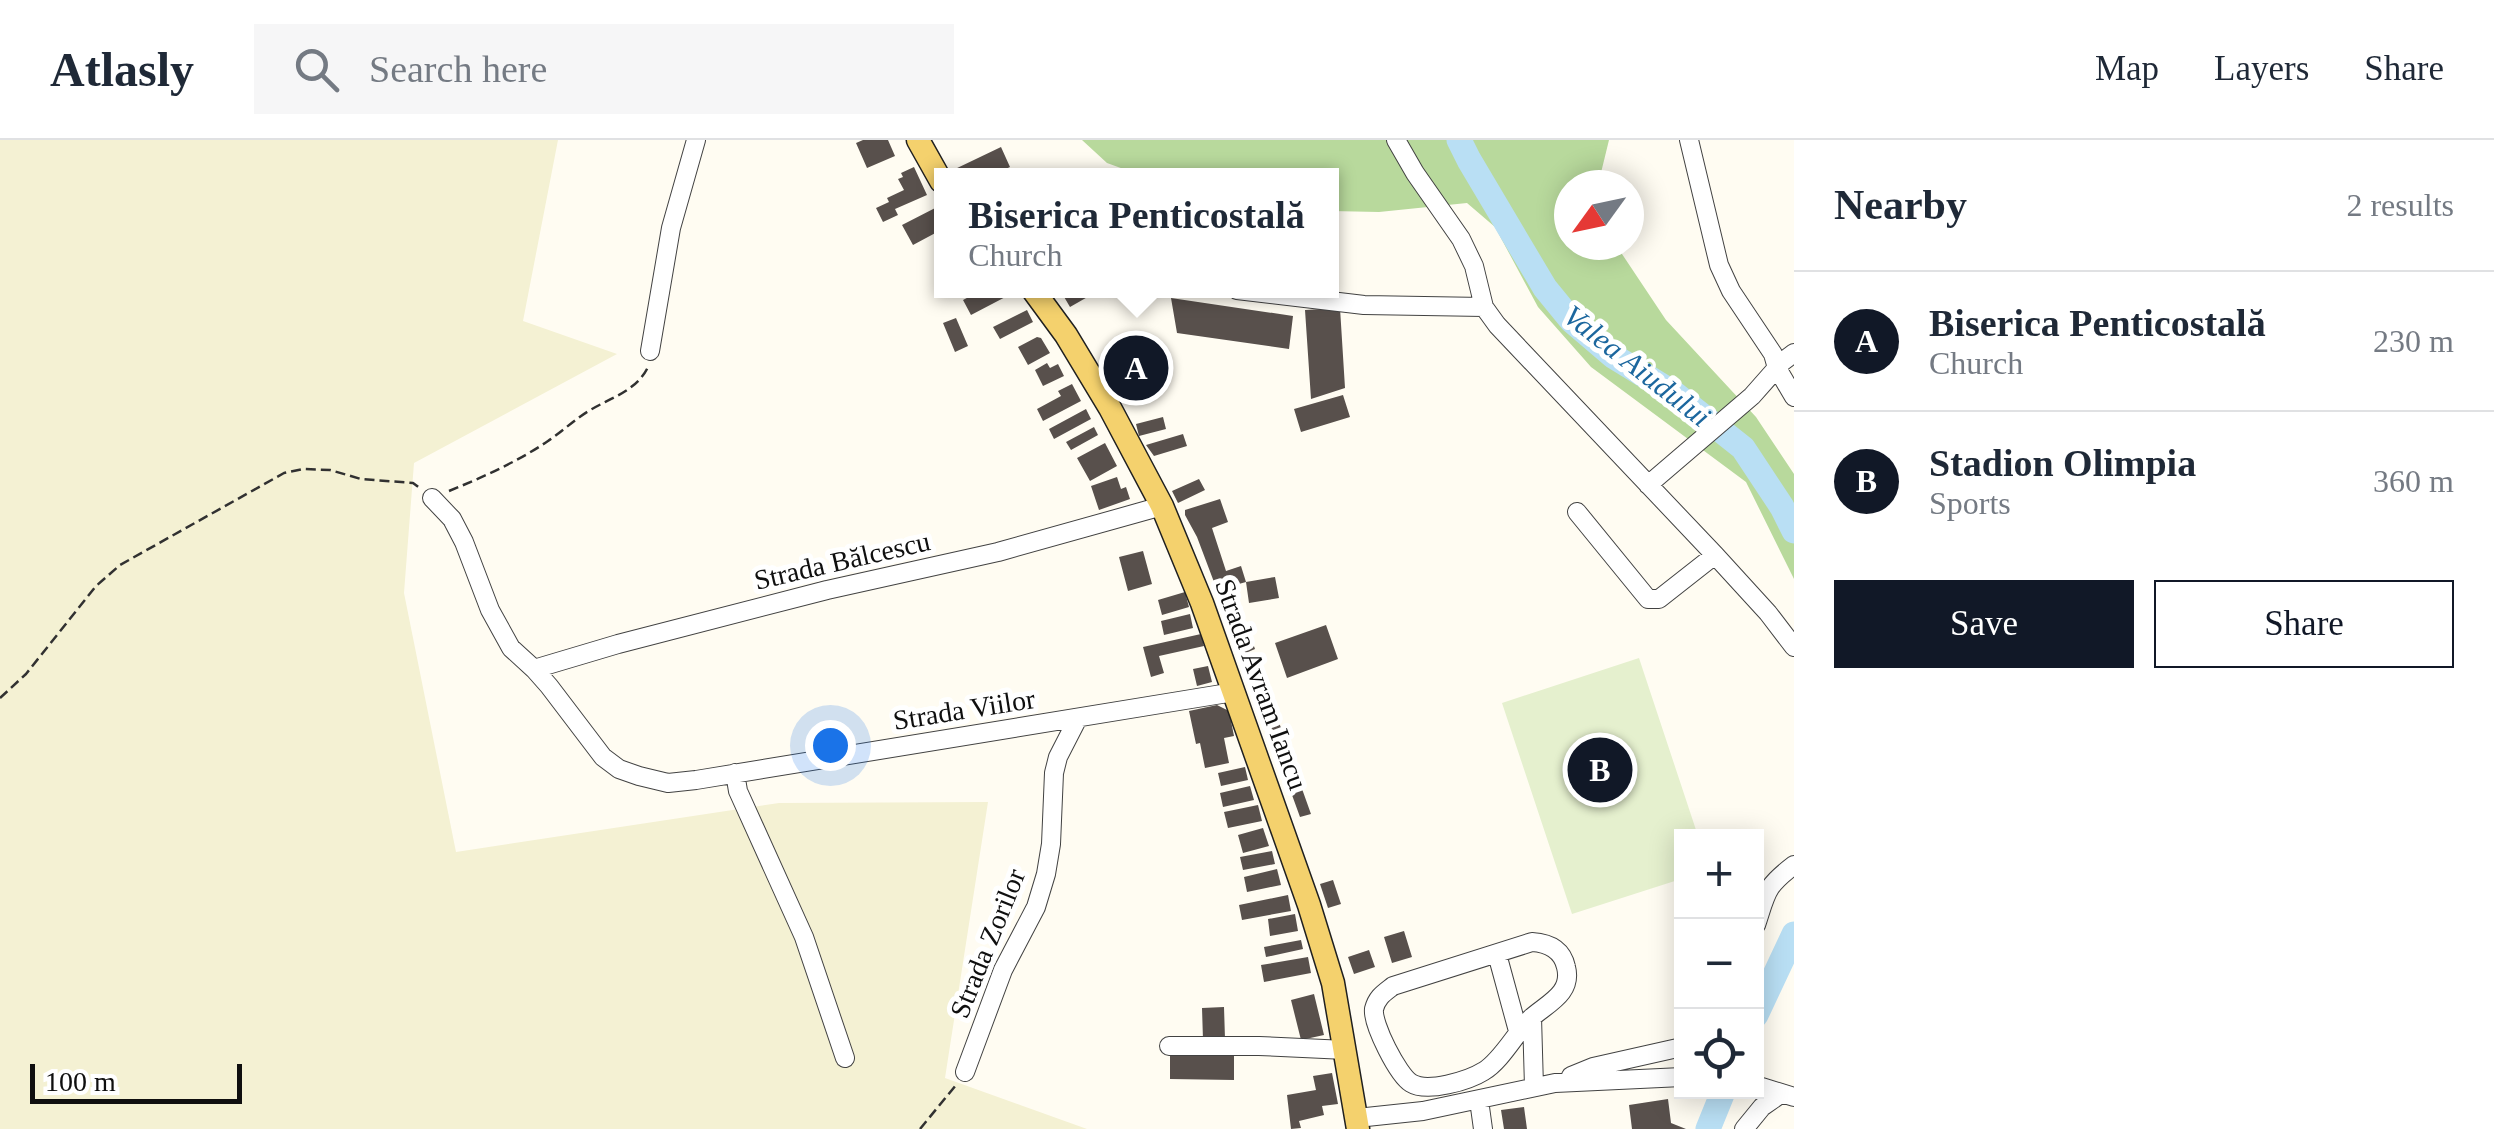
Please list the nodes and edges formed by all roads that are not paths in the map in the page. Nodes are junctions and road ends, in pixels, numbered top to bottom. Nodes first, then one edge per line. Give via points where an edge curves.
1 (696, 140) edge
2 (918, 140) edge
3 (1396, 140) edge
4 (1689, 140) edge
5 (934, 169) edge
6 (1038, 298) edge
7 (1305, 298) edge
8 (1484, 306) junction
9 (650, 351) road end
10 (1794, 353) edge
11 (1778, 368) junction
12 (1794, 397) edge
13 (1648, 486) junction
14 (432, 498) road end
15 (1162, 506) junction
16 (1577, 512) dead end
17 (1715, 555) junction
18 (1794, 647) edge
19 (534, 669) junction
20 (1234, 692) junction
21 (1078, 718) junction
22 (734, 773) junction
23 (1794, 864) edge
24 (1758, 919) edge
25 (1497, 954) junction
26 (1532, 1017) junction
27 (1518, 1031) junction
28 (1170, 1046) dead end
29 (1674, 1048) edge
30 (1346, 1050) junction
31 (845, 1058) dead end
32 (965, 1072) road end
33 (1674, 1076) edge
34 (1555, 1083) junction
35 (1764, 1087) edge
36 (1534, 1088) junction
37 (1788, 1095) edge
38 (1479, 1100) junction
39 (1357, 1124) edge
40 (1483, 1129) edge
41 (1744, 1129) edge

1 - 9 street via 670,228
2 - 5 main road
3 - 8 street via 1461,239
4 - 11 street via 1719,265
6 - 15 main road, Strada Avram Iancu via 1110,408
7 - 8 street
8 - 13 street
10 - 11 street
11 - 12 street
11 - 13 street
13 - 17 street
14 - 19 street, Strada Viilor via 458,531 511,648
15 - 19 street, Strada Bălcescu
15 - 20 main road, Strada Avram Iancu
16 - 17 street via 1648,599 1659,599
17 - 18 street
19 - 22 street, Strada Viilor via 619,770 668,783
20 - 21 street, Strada Viilor
20 - 30 main road, Strada Avram Iancu via 1309,905
21 - 22 street, Strada Viilor
21 - 32 street, Strada Zorilor via 1054,772 1051,844 1036,907
22 - 31 street via 804,937
23 - 24 street via 1766,890
25 - 26 street via 1532,942 1554,948 1564,959 1564,988
25 - 27 street
25 - 27 street via 1393,986 1375,1005 1375,1021 1403,1076 1432,1088 1487,1070
26 - 27 street
26 - 36 street
28 - 30 street
29 - 34 street
30 - 39 main road, Strada Avram Iancu
33 - 34 street
34 - 36 street
35 - 37 street
36 - 38 street
37 - 41 street via 1762,1107
38 - 39 street
38 - 40 street

